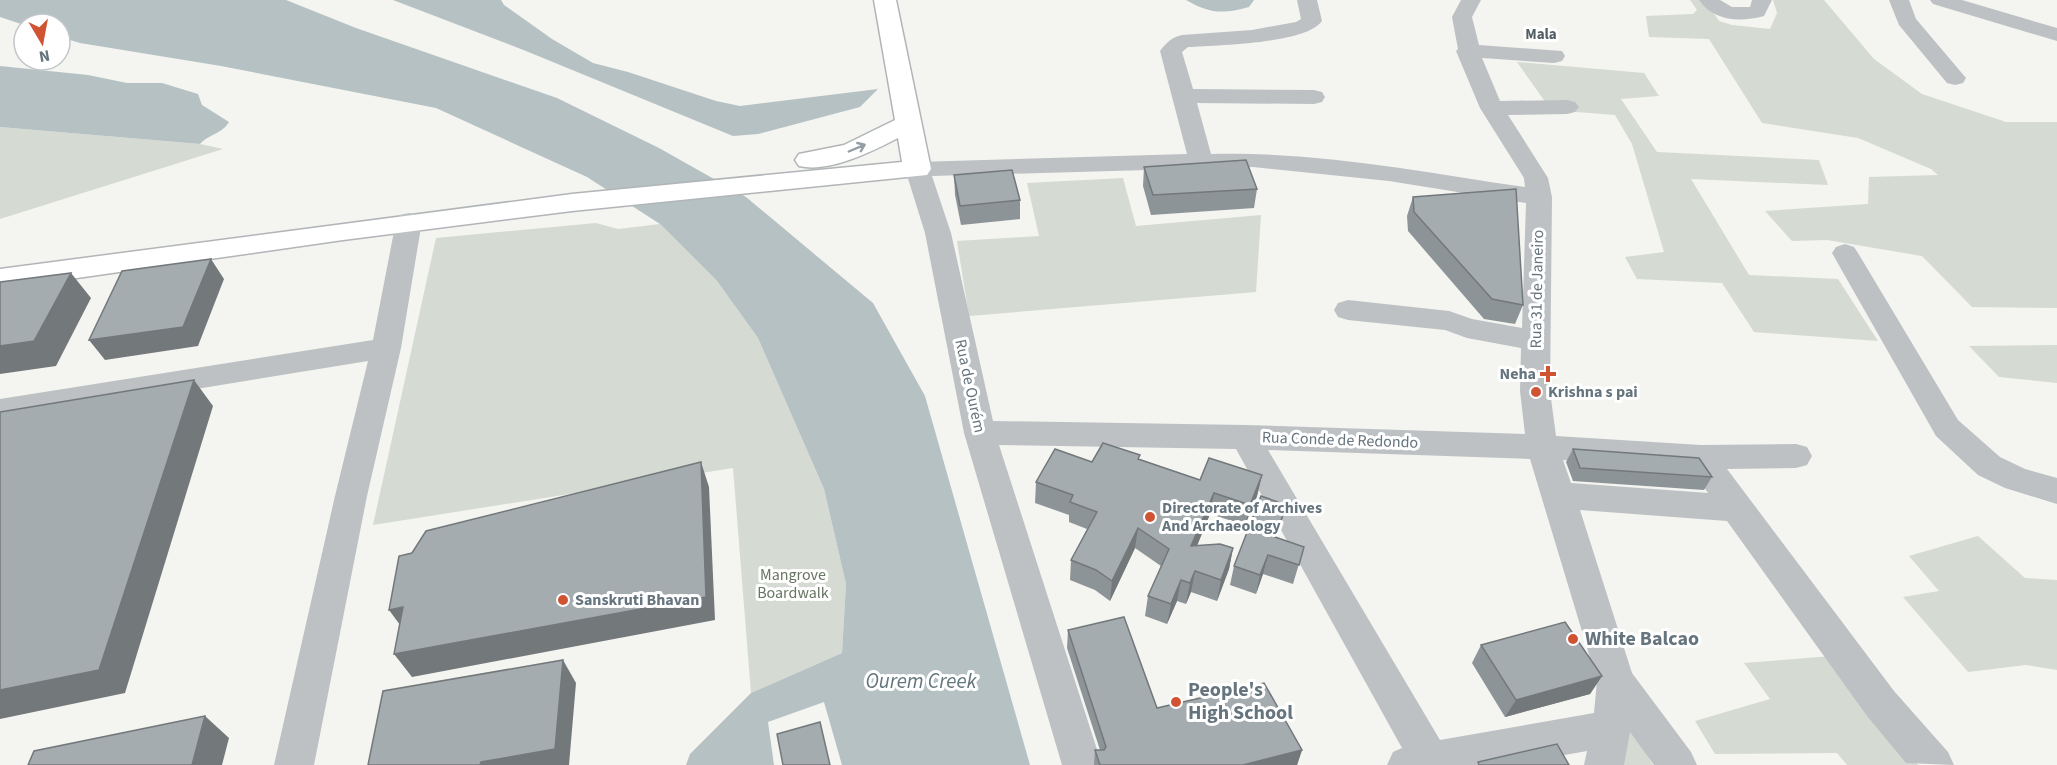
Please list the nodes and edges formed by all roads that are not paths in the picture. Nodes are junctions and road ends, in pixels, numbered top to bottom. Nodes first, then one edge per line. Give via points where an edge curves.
1 (885, 0) edge
2 (1307, 0) edge
3 (1471, 0) edge
4 (1709, 0) edge
5 (1762, 0) edge
6 (1899, 0) edge
7 (1913, 0) edge
8 (1939, 0) edge
9 (2057, 35) edge
10 (1467, 51) junction
11 (1554, 56) dead end
12 (1955, 78) dead end
13 (1184, 96) junction
14 (1314, 97) dead end
15 (1567, 107) dead end
16 (1492, 108) junction
17 (908, 123) junction
18 (1201, 161) junction
19 (917, 169) junction
20 (803, 170) junction
21 (1539, 197) junction
22 (506, 201) junction
23 (409, 221) junction
24 (316, 226) junction
25 (1845, 253) dead end
26 (0, 261) edge
27 (0, 279) edge
28 (1348, 310) dead end
29 (1536, 341) junction
30 (386, 348) junction
31 (0, 410) edge
32 (980, 433) junction
33 (1245, 437) junction
34 (1542, 447) junction
35 (1701, 456) junction
36 (1797, 456) dead end
37 (2057, 491) edge
38 (1560, 495) junction
39 (1735, 508) junction
40 (1616, 681) junction
41 (1612, 728) junction
42 (1423, 763) edge
43 (294, 765) edge
44 (1082, 765) edge
45 (1604, 765) edge
46 (1677, 765) edge
47 (1934, 765) edge

1 - 17 main road, Rua de Ourém
2 - 13 street via 1312,21 1291,32 1182,41 1175,46 1171,51
3 - 10 street, Rua 31 de Janeiro via 1462,17
4 - 5 street via 1721,10 1745,15 1757,12
6 - 12 street via 1906,21
7 - 8 street
8 - 9 street
10 - 11 street
10 - 16 street, Rua 31 de Janeiro
13 - 14 street
13 - 18 street
15 - 16 street
16 - 21 street, Rua 31 de Janeiro via 1536,178
17 - 19 main road, Rua de Ourém
20 -> 17 main road
18 - 19 street
18 - 21 street via 1253,160 1389,174
19 - 20 main road
19 - 32 street, Rua de Ourém via 938,233
20 - 22 main road
21 - 29 street, Rua 31 de Janeiro
22 - 23 main road
22 - 24 main road
23 - 24 main road
23 - 30 street
24 - 26 main road
24 - 27 main road
25 - 37 street via 1947,428 1989,466
28 - 29 street via 1449,321
29 - 34 street, Rua 31 de Janeiro via 1535,391
30 - 31 street
30 - 43 street
32 - 33 street, Rua Conde de Redondo
32 - 44 street, Rua de Ourém
33 - 34 street, Rua Conde de Redondo
33 - 42 street
34 - 35 street, Rua Conde de Redondo
34 - 38 street, Rua 31 de Janeiro
35 - 36 street, Rua Conde de Redondo
35 - 39 street
38 - 39 street
38 - 40 street, Rua 31 de Janeiro
39 - 47 street via 1914,745
40 - 41 street, Rua 31 de Janeiro
40 - 46 street
41 - 42 street
41 - 45 street, Rua 31 de Janeiro

